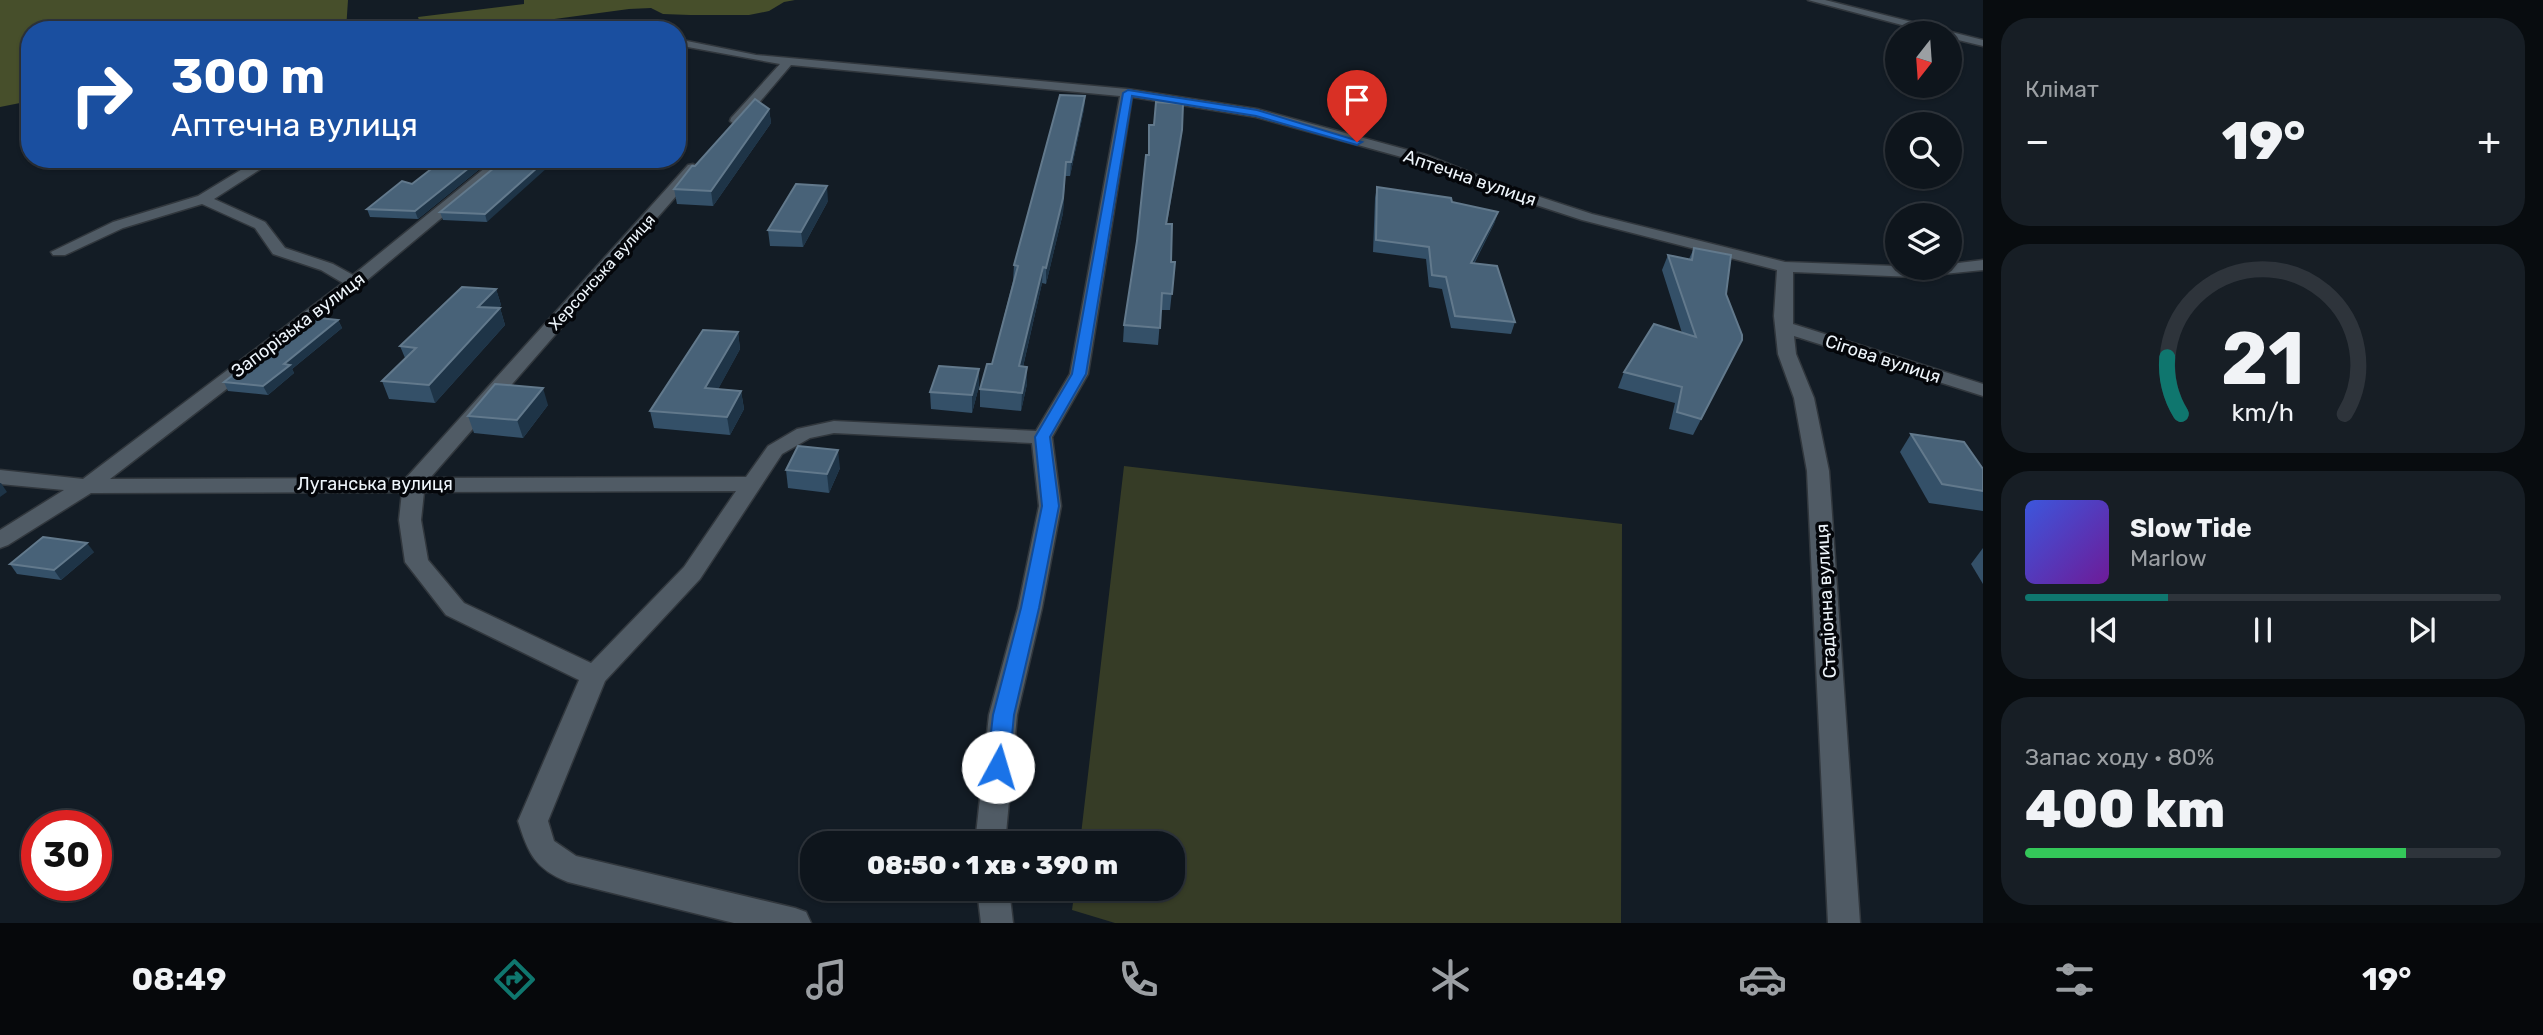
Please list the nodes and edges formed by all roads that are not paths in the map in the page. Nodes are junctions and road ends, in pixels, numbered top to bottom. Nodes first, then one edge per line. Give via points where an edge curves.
1 (1812, 0) edge
2 (1895, 21) edge
3 (1962, 38) edge
4 (686, 43) edge
5 (1983, 43) edge
6 (789, 60) junction
7 (1128, 93) junction
8 (724, 133) edge
9 (706, 154) edge
10 (254, 168) edge
11 (494, 168) edge
12 (203, 199) junction
13 (59, 252) dead end
14 (1983, 265) edge
15 (1784, 275) junction
16 (354, 282) junction
17 (1784, 327) junction
18 (1983, 390) edge
19 (1042, 437) junction
20 (0, 477) edge
21 (414, 483) junction
22 (751, 484) junction
23 (87, 486) junction
24 (0, 540) edge
25 (594, 676) junction
26 (991, 831) edge
27 (995, 901) edge
28 (795, 923) edge
29 (998, 923) edge
30 (1844, 923) edge

1 - 2 street
3 - 5 street
4 - 6 street, Аптечна вулиця via 728,54
6 - 7 street, Аптечна вулиця
6 - 8 street
7 - 15 street, Аптечна вулиця via 1257,113 1421,158 1587,217
7 - 19 street via 1079,374
9 - 21 street, Херсонська вулиця
10 - 12 street
11 - 16 street, Запорізька вулиця
12 - 13 street via 118,225
12 - 16 street via 260,225 279,251 327,267
14 - 15 street, Аптечна вулиця via 1914,272
15 - 17 street, Стадіонна вулиця
16 - 23 street, Запорізька вулиця
17 - 18 street, Сігова вулиця
17 - 30 street, Стадіонна вулиця via 1818,471
19 - 22 street via 834,427 804,433 775,450
19 - 26 street via 1050,506 1003,715
20 - 23 street, Луганська вулиця
21 - 22 street, Луганська вулиця
21 - 23 street, Луганська вулиця
21 - 25 street via 410,520 417,562 455,609
22 - 25 street via 692,573
23 - 24 street, Запорізька вулиця
25 - 28 street via 533,821 541,849 568,868
27 - 29 street

